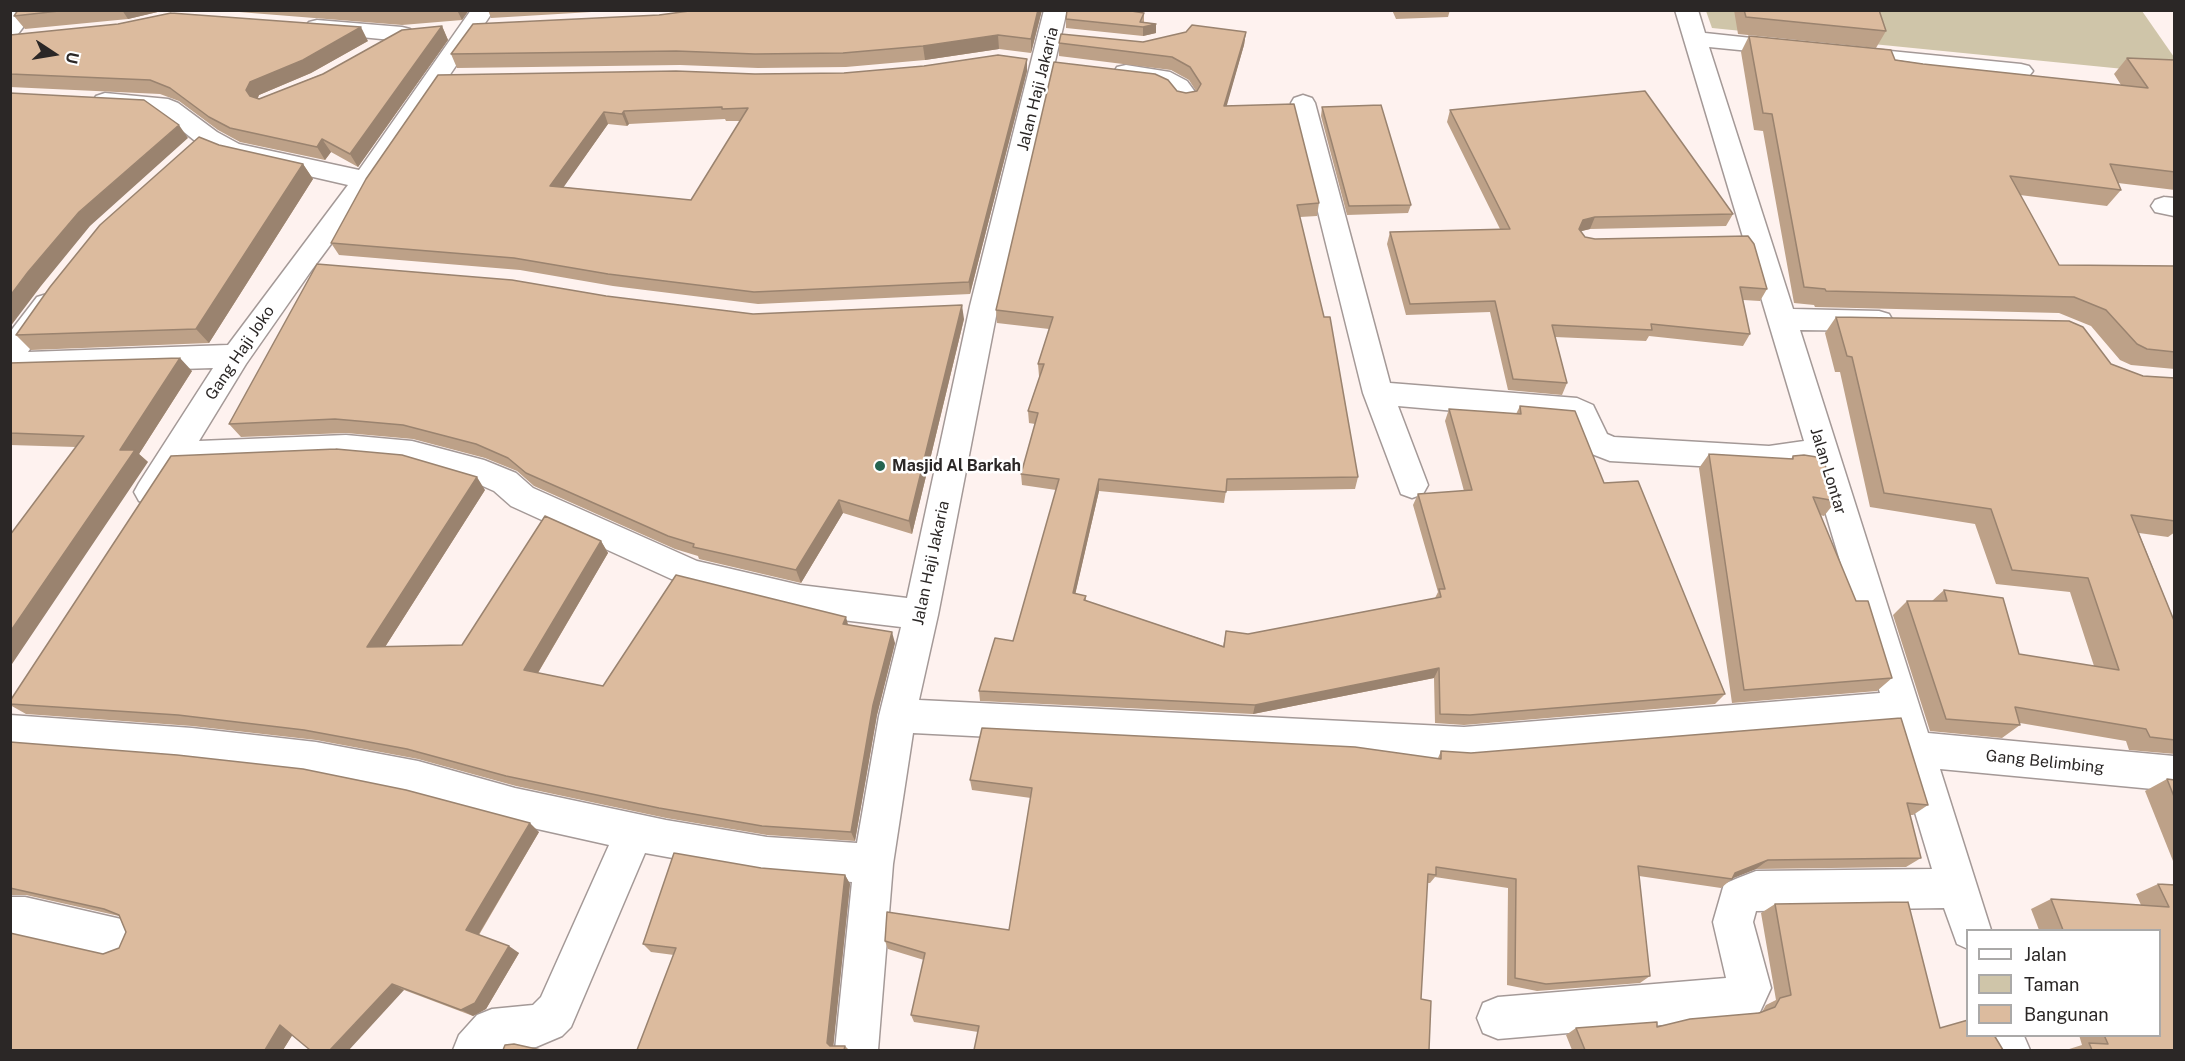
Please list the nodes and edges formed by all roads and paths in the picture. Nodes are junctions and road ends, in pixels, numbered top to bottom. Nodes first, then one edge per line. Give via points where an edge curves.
1 (25, 10) edge
2 (483, 22) edge
3 (1690, 25) edge
4 (297, 26) edge
5 (10, 29) edge
6 (421, 32) junction
7 (1052, 45) edge
8 (366, 55) edge
9 (1103, 69) edge
10 (2022, 71) dead end
11 (1186, 96) edge
12 (81, 100) edge
13 (1303, 103) dead end
14 (208, 138) junction
15 (186, 159) edge
16 (365, 180) junction
17 (301, 264) junction
18 (336, 267) edge
19 (60, 286) edge
20 (1781, 319) junction
21 (1909, 322) edge
22 (10, 354) edge
23 (236, 356) junction
24 (10, 364) edge
25 (1378, 393) junction
26 (1822, 451) junction
27 (174, 454) junction
28 (1412, 485) dead end
29 (135, 514) edge
30 (921, 615) junction
31 (1902, 708) junction
32 (897, 716) junction
33 (10, 732) edge
34 (1915, 749) junction
35 (2175, 774) edge
36 (634, 832) junction
37 (873, 864) junction
38 (1958, 888) junction
39 (10, 917) edge
40 (1971, 929) edge
41 (121, 939) edge
42 (1498, 1018) dead end
43 (474, 1050) edge
44 (856, 1050) edge

1 - 5 street
2 - 6 street
2 - 16 street, Gang Haji Joko via 447,77
3 - 10 street via 1817,51
3 - 20 street, Jalan Lontar via 1744,237
4 - 6 street
6 - 8 street
7 - 30 street, Jalan Haji Jakaria via 972,307
9 - 11 street via 1161,77 1178,86
12 - 14 street via 159,105 169,108
13 - 25 street
14 - 15 street
14 - 16 street via 231,150
16 - 17 street, Gang Haji Joko
17 - 18 street
17 - 23 street, Gang Haji Joko
19 - 22 street
20 - 21 street
20 - 26 street, Jalan Lontar
23 - 24 street
23 - 27 street, Gang Haji Joko
25 - 26 street via 1577,410 1595,442 1610,449 1769,458
25 - 28 street
26 - 31 street, Jalan Lontar
27 - 29 street, Gang Haji Joko
27 - 30 street via 346,447 412,453 505,482 522,497 691,574 800,600
30 - 32 street, Jalan Haji Jakaria
31 - 32 street via 1464,744
31 - 34 street, Jalan Lontar
32 - 37 street, Jalan Haji Jakaria
33 - 36 street via 192,745 316,759 418,779 515,807
34 - 35 street, Gang Belimbing
34 - 38 street, Jalan Lontar
36 - 37 street via 733,851
36 - 43 street via 556,1012 536,1026 492,1030
37 - 44 street, Jalan Haji Jakaria
38 - 40 street, Jalan Lontar
38 - 42 street via 1756,891 1738,898 1733,922 1750,988 1745,998
39 - 41 street

